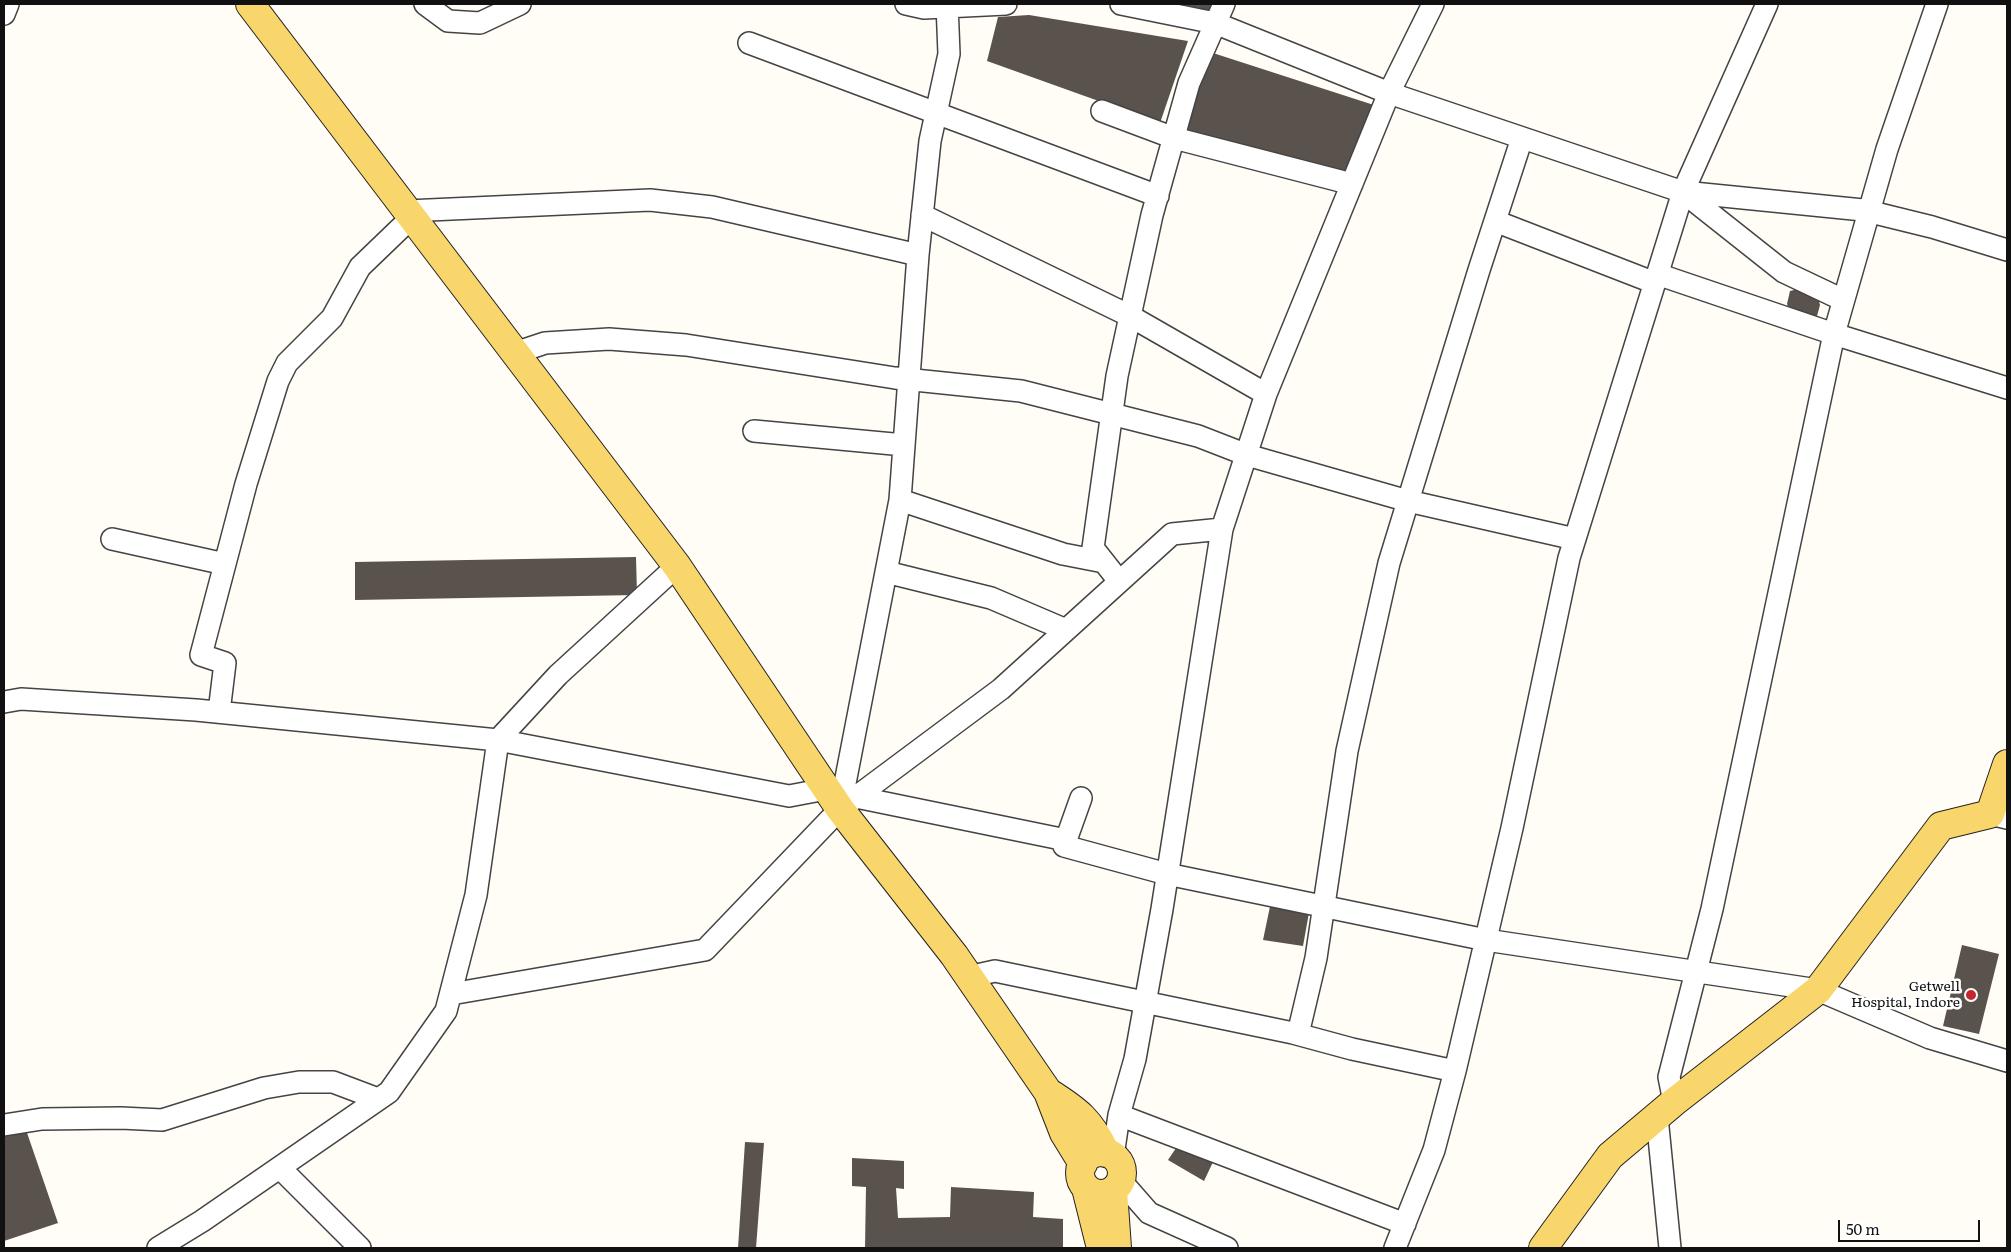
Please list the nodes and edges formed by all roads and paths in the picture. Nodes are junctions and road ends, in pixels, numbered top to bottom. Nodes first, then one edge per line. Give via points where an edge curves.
1 (8, 4) edge
2 (250, 4) edge
3 (425, 4) edge
4 (520, 4) edge
5 (906, 4) edge
6 (1006, 4) edge
7 (1120, 4) edge
8 (1434, 4) edge
9 (1767, 4) edge
10 (1937, 4) edge
11 (947, 6) edge
12 (1220, 13) edge
13 (4, 14) edge
14 (749, 43) dead end
15 (1389, 93) junction
16 (1102, 111) dead end
17 (936, 114) junction
18 (1174, 138) junction
19 (1522, 138) junction
20 (1352, 184) junction
21 (1683, 192) junction
22 (1158, 196) junction
23 (1869, 211) junction
24 (410, 214) junction
25 (922, 215) junction
26 (1495, 221) junction
27 (2007, 250) edge
28 (918, 255) junction
29 (1656, 279) junction
30 (1844, 300) junction
31 (1130, 316) junction
32 (1834, 334) junction
33 (515, 352) junction
34 (908, 380) junction
35 (2007, 388) edge
36 (1266, 394) junction
37 (1112, 414) junction
38 (754, 431) dead end
39 (904, 445) junction
40 (1247, 455) junction
41 (900, 500) junction
42 (1408, 501) junction
43 (1222, 529) junction
44 (112, 539) dead end
45 (1575, 539) junction
46 (1104, 562) junction
47 (225, 564) junction
48 (677, 566) junction
49 (886, 572) junction
50 (1119, 581) junction
51 (1066, 630) junction
52 (4, 702) edge
53 (219, 712) junction
54 (498, 740) junction
55 (2007, 764) edge
56 (1081, 798) dead end
57 (841, 799) junction
58 (1998, 816) edge
59 (1064, 846) dead end
60 (1167, 874) junction
61 (1324, 905) junction
62 (1486, 940) junction
63 (1697, 972) junction
64 (968, 977) junction
65 (1818, 990) junction
66 (451, 994) junction
67 (1145, 1002) junction
68 (1298, 1034) junction
69 (2007, 1061) edge
70 (1455, 1071) junction
71 (378, 1099) junction
72 (1666, 1110) junction
73 (1119, 1115) junction
74 (4, 1126) edge
75 (1097, 1165) junction
76 (280, 1168) junction
77 (1117, 1186) junction
78 (1405, 1224) junction
79 (158, 1248) edge
80 (360, 1248) edge
81 (1101, 1248) edge
82 (1117, 1248) edge
83 (1227, 1248) edge
84 (1395, 1248) edge
85 (1543, 1248) edge
86 (1670, 1248) edge

1 - 13 street
2 - 24 main road
3 - 4 street via 448,21 480,23
5 - 11 street via 924,8
6 - 11 street
7 - 12 street
8 - 15 street
9 - 21 street
10 - 23 street
11 - 17 street via 949,54
12 - 15 street
12 - 18 street via 1189,83
14 - 17 street
15 - 19 street
15 - 20 street
16 - 18 street
17 - 22 street
17 - 25 street
18 - 20 street
18 - 22 street
19 - 21 street
19 - 26 street
20 - 36 street
21 - 23 street
21 - 29 street
21 - 30 street via 1784,272
22 - 31 street
23 - 27 street
23 - 30 street
24 - 28 street via 650,200 712,207
24 - 33 main road
24 - 47 street via 360,267 332,318 287,363 266,419
25 - 28 street
25 - 31 street
26 - 29 street
26 - 42 street
28 - 34 street
29 - 32 street
29 - 45 street
30 - 32 street
31 - 36 street
31 - 37 street
32 - 35 street
32 - 63 street
33 - 34 street via 545,343 609,339 686,345
33 - 48 main road
34 - 37 street via 1021,391
34 - 39 street
36 - 40 street
37 - 40 street via 1198,436
37 - 46 street via 1092,548
38 - 39 street
39 - 41 street
40 - 42 street
40 - 43 street
41 - 46 street via 1063,554
41 - 49 street
42 - 45 street
42 - 61 street via 1389,563 1347,751
43 - 50 street via 1172,534
43 - 60 street
44 - 47 street
45 - 62 street
46 - 50 street
47 - 53 street via 201,655 225,663
48 - 54 street via 558,675
48 - 57 main road
49 - 51 street via 991,598
49 - 57 street
50 - 51 street
51 - 57 street via 1001,689
52 - 53 street via 21,698
53 - 54 street
54 - 57 street via 789,796
54 - 66 street via 476,895
55 - 58 main road
56 - 57 street via 1066,840
57 - 64 main road
57 - 66 street via 705,950
58 - 65 main road via 1941,826
59 - 60 street
60 - 61 street
60 - 67 street
61 - 62 street
61 - 68 street via 1316,958
62 - 63 street
62 - 70 street
63 - 65 street
63 - 72 street via 1670,1077
64 - 67 street via 996,971
64 - 75 main road via 1048,1092 1064,1133
65 - 69 street via 1930,1038
65 - 72 main road
66 - 71 street via 446,1011 389,1092
67 - 68 street
67 - 73 street via 1135,1059
68 - 70 street
70 - 78 street via 1434,1150
71 - 74 street via 333,1082 299,1082 264,1088 162,1120 42,1120
71 - 76 street
72 - 85 main road via 1610,1156
72 - 86 street
73 - 75 street
73 - 78 street
75 - 77 main road via 1122,1167
75 - 81 main road
76 - 79 street
76 - 80 street
77 - 82 main road
77 - 83 street via 1149,1213
78 - 84 street

